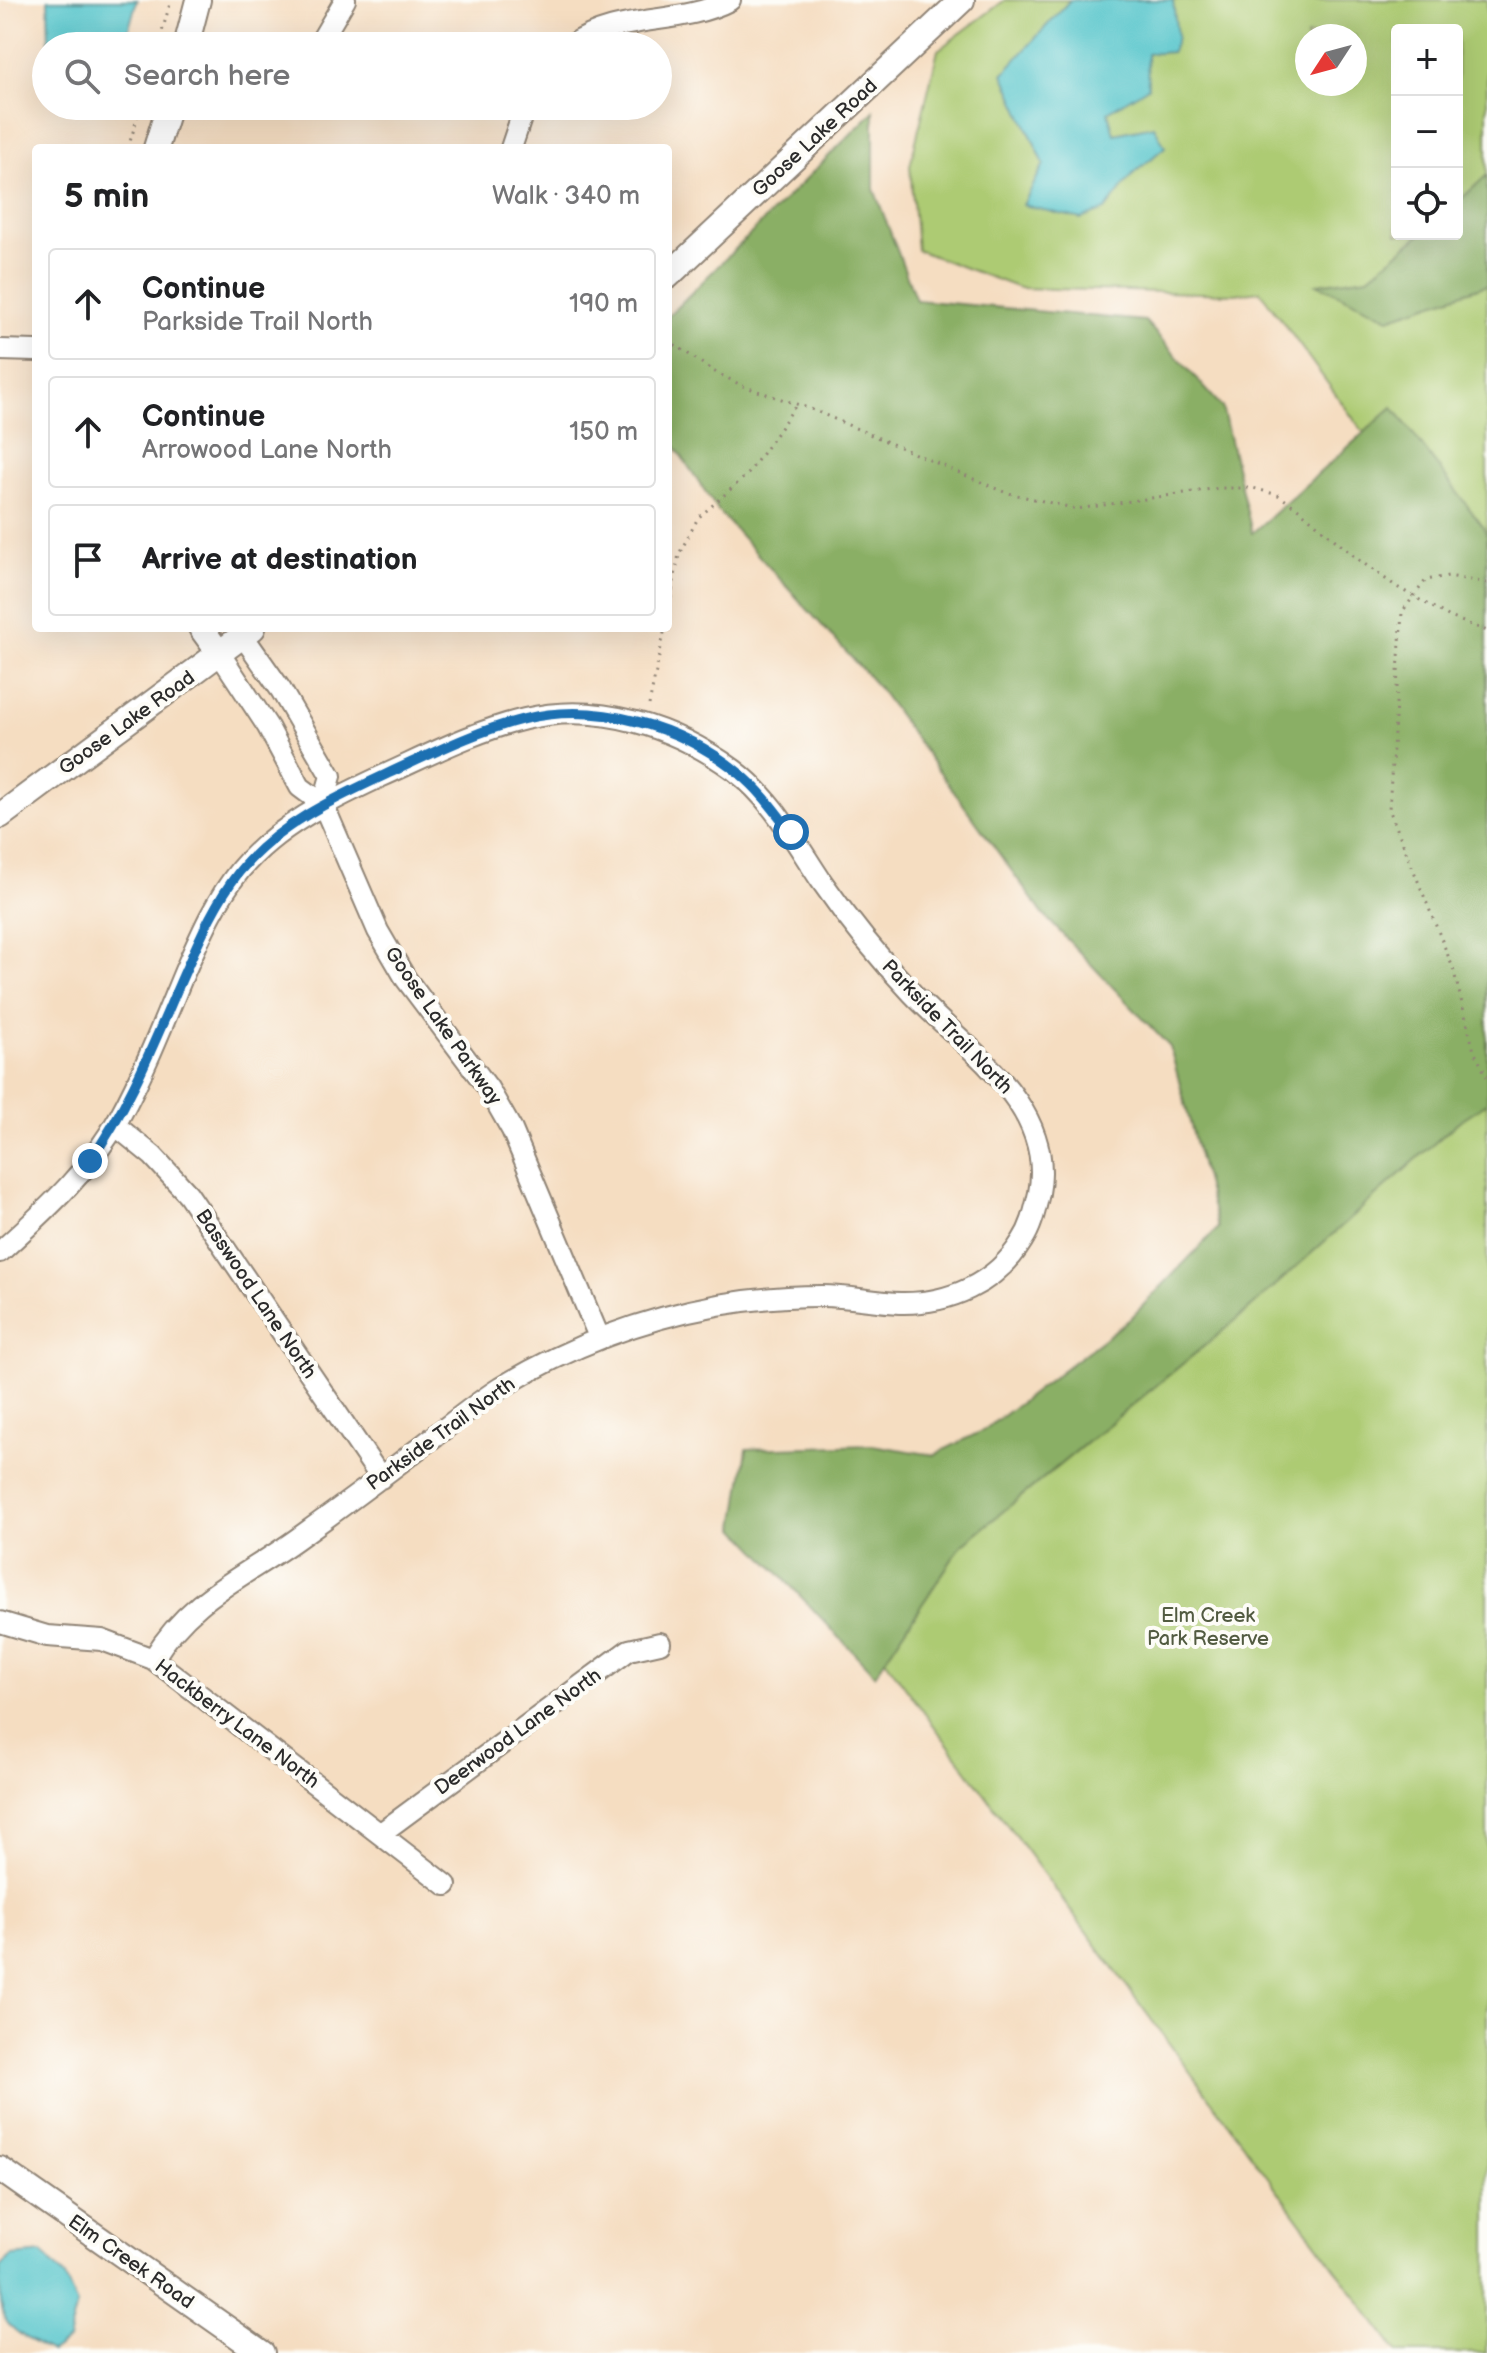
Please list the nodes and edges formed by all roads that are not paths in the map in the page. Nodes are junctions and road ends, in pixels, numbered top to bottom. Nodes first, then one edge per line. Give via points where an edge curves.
1 (198, 0) edge
2 (345, 0) edge
3 (730, 0) edge
4 (962, 0) edge
5 (190, 32) edge
6 (326, 32) edge
7 (598, 32) edge
8 (165, 120) edge
9 (520, 120) edge
10 (157, 144) edge
11 (512, 144) edge
12 (672, 272) edge
13 (0, 350) edge
14 (32, 351) edge
15 (204, 632) edge
16 (243, 632) edge
17 (245, 632) edge
18 (220, 654) junction
19 (323, 804) junction
20 (0, 816) edge
21 (115, 1125) junction
22 (0, 1252) edge
23 (599, 1337) junction
24 (381, 1478) junction
25 (0, 1622) edge
26 (660, 1643) dead end
27 (153, 1659) junction
28 (381, 1833) junction
29 (446, 1885) dead end
30 (0, 2169) edge
31 (262, 2353) edge

1 - 5 street
2 - 6 street
3 - 7 street via 709,11
4 - 12 street, Goose Lake Road
8 - 10 street
9 - 11 street
13 - 14 street
15 - 18 street, Goose Lake Parkway
16 - 18 street, Goose Lake Road
17 - 19 street, Goose Lake Parkway via 331,776
18 - 19 street, Goose Lake Parkway via 300,787
18 - 20 street, Goose Lake Road
19 - 21 street, Parkside Trail North via 257,852 224,893
19 - 23 street, Goose Lake Parkway via 378,931 512,1130
19 - 23 street, Parkside Trail North via 470,736 524,719 580,714 671,732 738,773 767,800 890,969 1026,1114 1038,1144 1041,1180 1034,1217 1010,1258 965,1291 932,1302 821,1296 719,1305
21 - 22 street, Parkside Trail North via 60,1197
21 - 24 street, Basswood Lane North via 188,1194
23 - 24 street, Parkside Trail North via 495,1391
24 - 27 street, Parkside Trail North via 202,1601 170,1631
25 - 27 street, Hackberry Lane North via 47,1636 102,1640
26 - 28 street, Deerwood Lane North via 629,1650
27 - 28 street, Hackberry Lane North
28 - 29 street, Hackberry Lane North
30 - 31 street, Elm Creek Road

